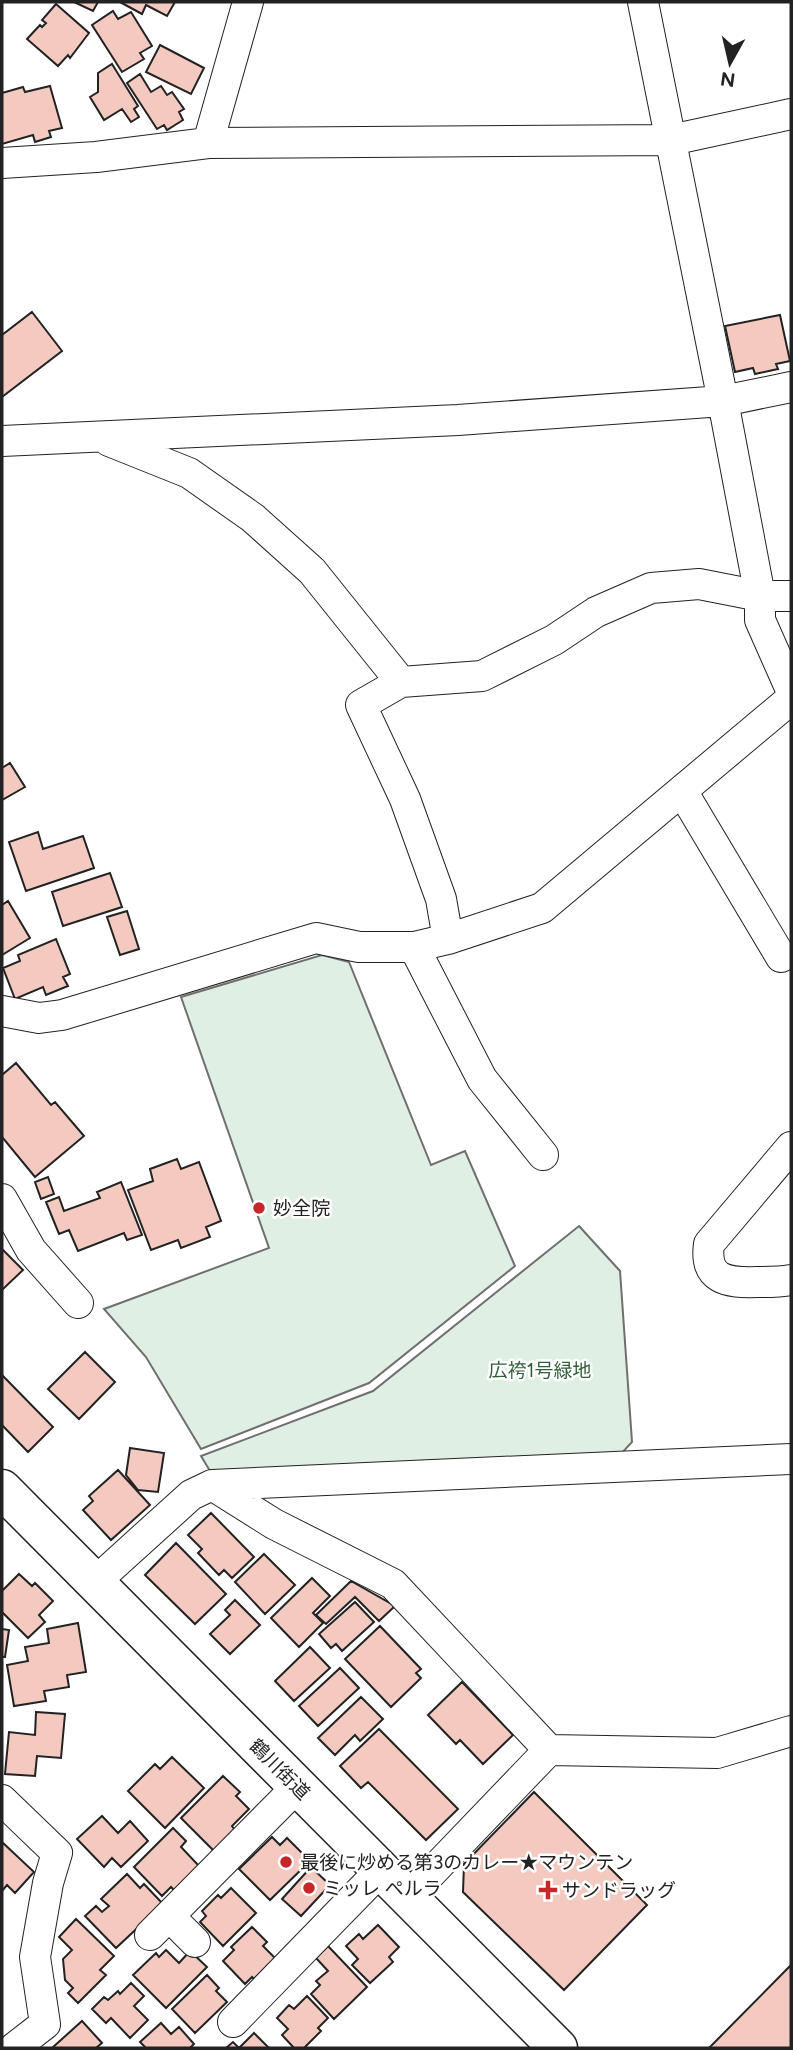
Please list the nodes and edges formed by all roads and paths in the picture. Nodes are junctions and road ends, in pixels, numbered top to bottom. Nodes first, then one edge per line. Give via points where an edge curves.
1 (248, 2) edge
2 (643, 2) edge
3 (791, 114) edge
4 (671, 140) junction
5 (208, 143) junction
6 (2, 163) edge
7 (791, 387) edge
8 (723, 401) junction
9 (99, 437) junction
10 (2, 442) edge
11 (760, 596) junction
12 (791, 596) edge
13 (401, 682) junction
14 (791, 690) edge
15 (791, 699) edge
16 (682, 791) junction
17 (448, 939) junction
18 (414, 947) junction
19 (781, 957) dead end
20 (2, 1011) edge
21 (791, 1147) edge
22 (543, 1155) dead end
23 (2, 1199) edge
24 (791, 1280) edge
25 (78, 1303) dead end
26 (791, 1459) edge
27 (212, 1485) junction
28 (2, 1489) edge
29 (95, 1582) junction
30 (791, 1731) edge
31 (549, 1750) junction
32 (298, 1786) junction
33 (2, 1800) edge
34 (381, 1870) junction
35 (408, 1897) junction
36 (195, 1942) dead end
37 (233, 2022) dead end
38 (14, 2048) edge
39 (558, 2048) edge

1 - 5 street
2 - 4 street
3 - 4 street
4 - 5 street
4 - 8 street
5 - 6 street
7 - 8 street
8 - 9 street via 458,420
8 - 11 street
9 - 10 street
9 - 13 street via 190,473 253,518 312,571
11 - 12 street
11 - 13 street via 699,584 652,587 596,612 554,640 482,676
11 - 14 street via 760,620
13 - 17 street via 361,705 405,799 441,899
15 - 16 street
16 - 17 street via 542,908
16 - 19 street
17 - 18 street
18 - 20 street via 359,947 316,937 62,1015 39,1018
18 - 22 street via 482,1079
21 - 24 street via 709,1244 707,1259 713,1271 736,1283
23 - 25 street via 32,1250
26 - 27 street
27 - 29 street via 191,1495
27 - 31 street via 274,1524 393,1584
28 - 29 main road, 鶴川街道
29 - 32 main road, 鶴川街道
30 - 31 street via 717,1753
31 - 35 street
32 - 34 main road, 鶴川街道
32 - 36 street via 159,1925
33 - 38 street via 57,1853 35,1957 45,2024
34 - 35 main road, 鶴川街道
34 - 37 street
35 - 39 main road, 鶴川街道

